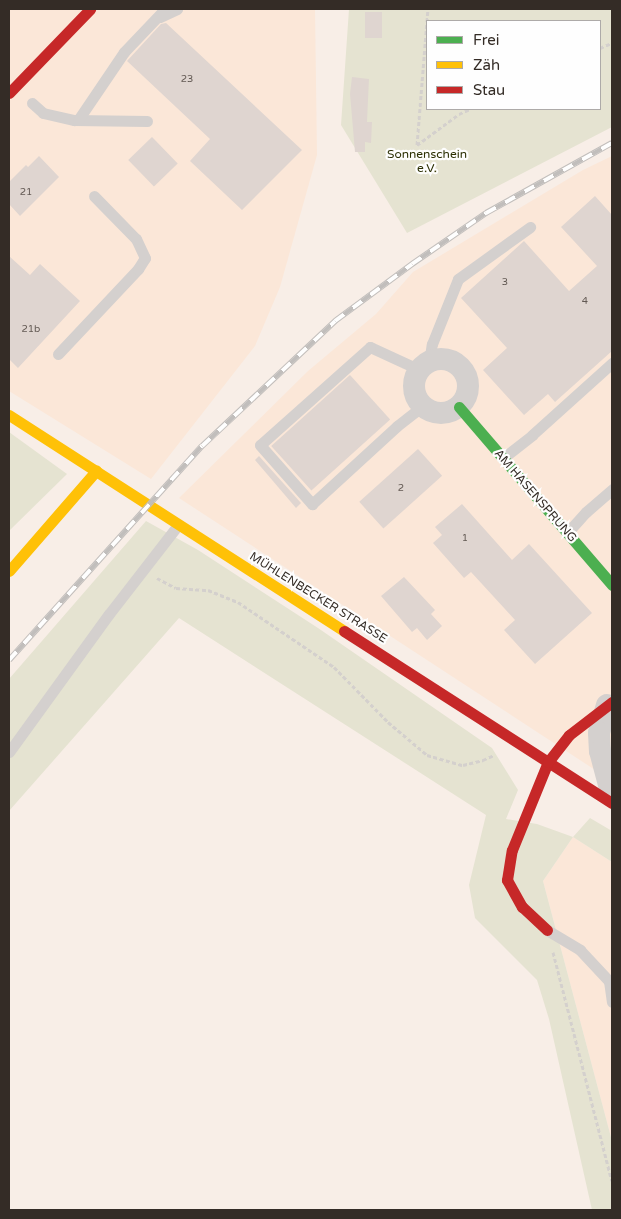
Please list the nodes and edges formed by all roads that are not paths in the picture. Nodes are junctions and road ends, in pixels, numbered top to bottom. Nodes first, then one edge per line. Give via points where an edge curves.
1 (90, 9) edge
2 (165, 9) edge
3 (177, 9) edge
4 (154, 20) junction
5 (9, 92) edge
6 (32, 103) dead end
7 (78, 120) junction
8 (146, 121) dead end
9 (94, 196) dead end
10 (530, 227) dead end
11 (58, 354) dead end
12 (612, 364) edge
13 (424, 366) junction
14 (423, 406) junction
15 (459, 407) junction
16 (9, 415) edge
17 (502, 458) junction
18 (96, 471) junction
19 (612, 489) edge
20 (178, 525) junction
21 (567, 533) junction
22 (9, 571) edge
23 (612, 585) edge
24 (610, 704) edge
25 (9, 752) edge
26 (548, 762) junction
27 (612, 796) edge
28 (612, 803) edge
29 (547, 930) joint
30 (611, 981) edge
31 (612, 1002) edge

1 - 5 main road
2 - 4 lane
3 - 4 lane
4 - 7 lane via 124,52
6 - 7 lane via 43,112
7 - 8 lane
9 - 11 lane via 136,240 145,258
10 - 13 lane via 458,279
12 - 17 lane
13 - 14 street via 415,382 416,395
13 - 14 lane via 370,347 260,445 312,504
13 - 15 street via 442,359 454,362 464,371 468,384 466,396
14 - 15 street via 434,412 447,413
15 - 17 main road, AM HASENSPRUNG
16 - 18 main road, MÜHLENBECKER STRASSE
17 - 21 main road, AM HASENSPRUNG
18 - 20 main road, MÜHLENBECKER STRASSE
18 - 22 main road
19 - 21 lane
20 - 25 lane
20 - 26 main road, MÜHLENBECKER STRASSE
21 - 23 main road, AM HASENSPRUNG
24 - 26 main road via 569,735
24 - 27 street via 600,733 600,751
26 - 28 main road, MÜHLENBECKER STRASSE
26 - 29 main road via 512,850 507,880 522,907
29 - 30 lane via 580,950
30 - 31 lane

